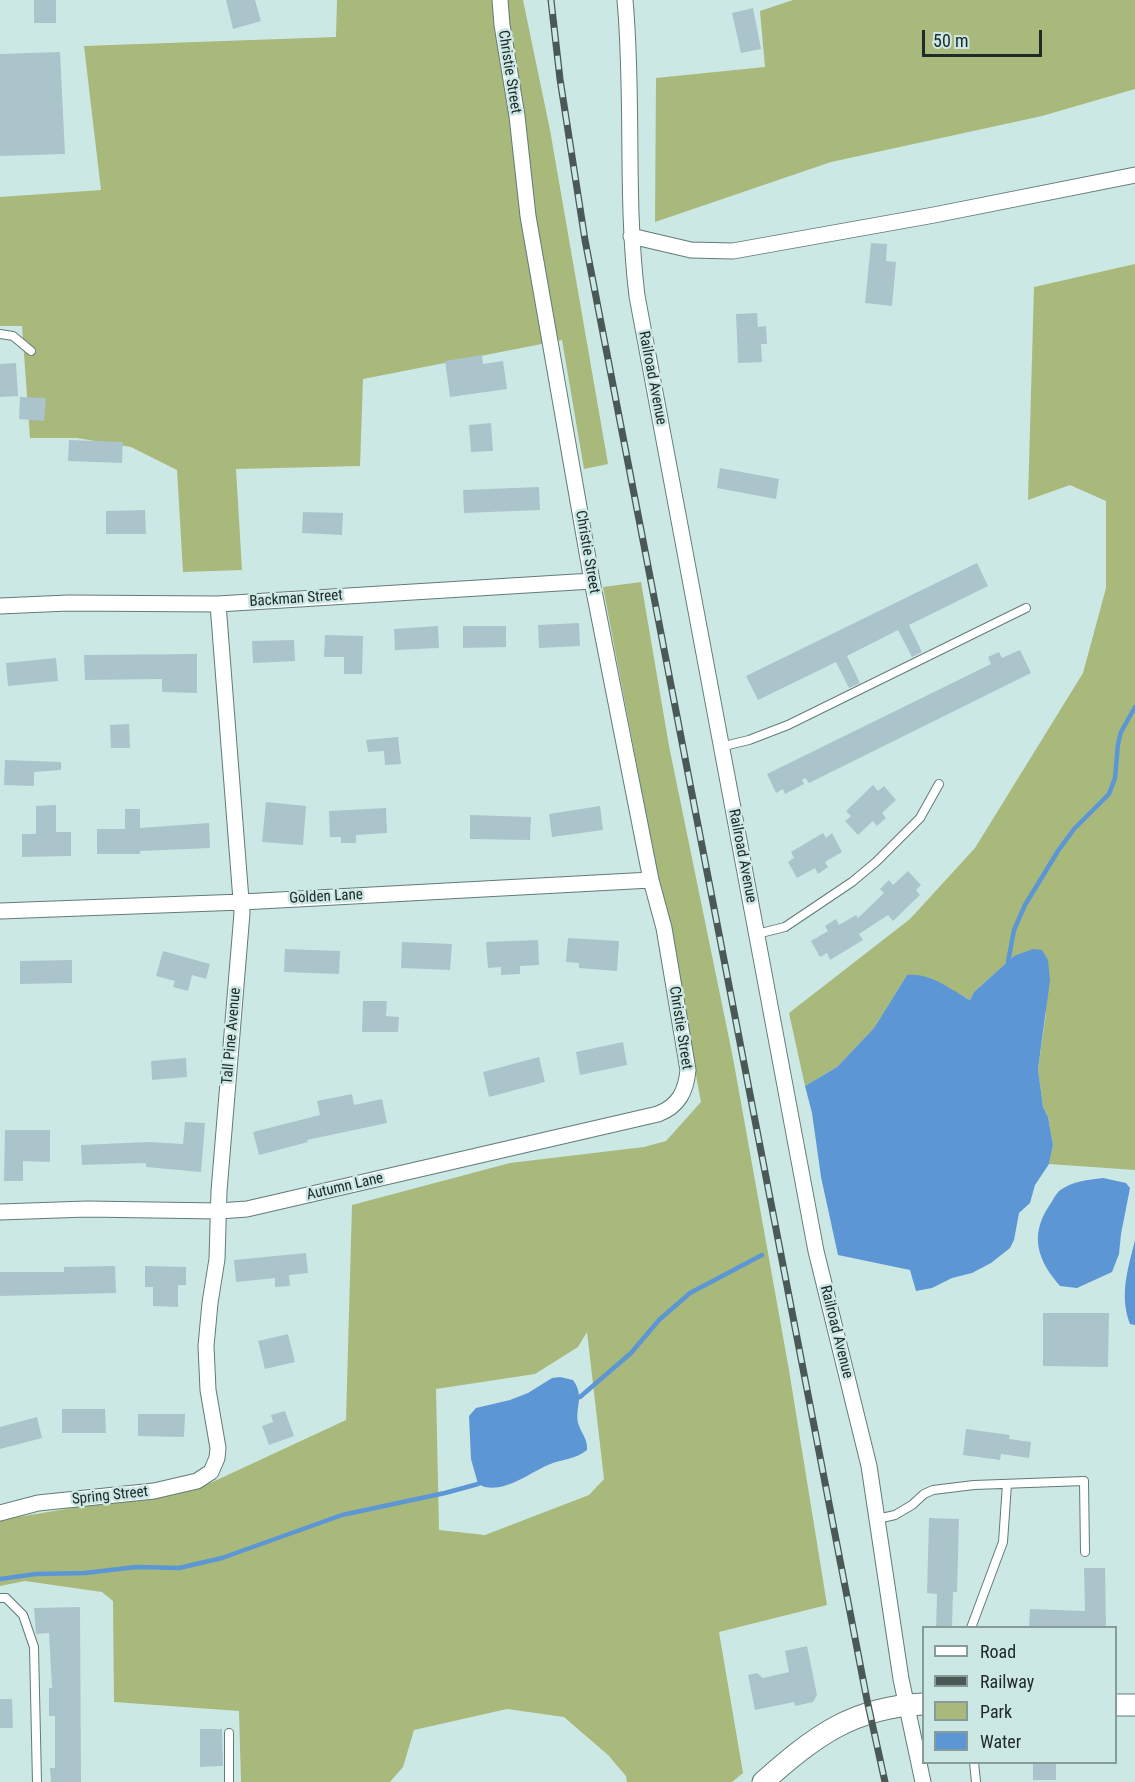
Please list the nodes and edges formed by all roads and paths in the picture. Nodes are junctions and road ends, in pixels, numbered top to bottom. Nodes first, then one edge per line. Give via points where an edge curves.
1 (500, 0) edge
2 (625, 0) edge
3 (1135, 175) edge
4 (631, 236) junction
5 (0, 333) edge
6 (31, 351) dead end
7 (592, 581) junction
8 (218, 604) junction
9 (0, 606) edge
10 (1026, 608) dead end
11 (720, 747) junction
12 (939, 784) dead end
13 (651, 880) junction
14 (242, 902) junction
15 (0, 911) edge
16 (757, 934) junction
17 (680, 1099) joint
18 (219, 1211) junction
19 (0, 1212) edge
20 (215, 1466) joint
21 (1007, 1484) junction
22 (0, 1513) edge
23 (877, 1519) junction
24 (1085, 1552) dead end
25 (0, 1598) edge
26 (972, 1626) edge
27 (915, 1705) edge
28 (1117, 1705) edge
29 (1135, 1705) edge
30 (229, 1733) dead end
31 (920, 1753) edge
32 (974, 1764) edge
33 (37, 1782) edge
34 (229, 1782) edge
35 (763, 1782) edge
36 (923, 1782) edge
37 (976, 1782) edge

1 - 7 street, Christie Street via 528,216
2 - 4 street, Railroad Avenue via 630,53
3 - 4 street via 733,251 691,250
4 - 11 street, Railroad Avenue via 645,345
5 - 6 lane via 13,336
7 - 8 street, Backman Street
7 - 13 street, Christie Street
8 - 9 street, Backman Street
8 - 14 street, Tall Pine Avenue
10 - 11 lane via 788,725
11 - 16 street, Railroad Avenue
12 - 16 lane via 920,818 852,882 784,927
13 - 14 street, Golden Lane
13 - 17 street, Christie Street via 664,928 688,1070
14 - 15 street, Golden Lane
14 - 18 street, Tall Pine Avenue
16 - 23 street, Railroad Avenue via 816,1251 869,1466
17 - 18 street, Autumn Lane via 658,1114 276,1203
18 - 19 street, Autumn Lane
18 - 20 street, Tall Pine Avenue via 206,1346 218,1448
20 - 22 street, Spring Street via 202,1480 173,1488 38,1503
21 - 23 lane via 933,1490 895,1515
21 - 24 lane via 1084,1481
21 - 26 lane via 1003,1542
23 - 27 street, Railroad Avenue
25 - 33 lane via 6,1598 23,1615 34,1647
27 - 31 street, Railroad Avenue
27 - 35 main road via 870,1713 824,1733
28 - 29 main road
30 - 34 lane
31 - 36 street, Railroad Avenue
32 - 37 lane

